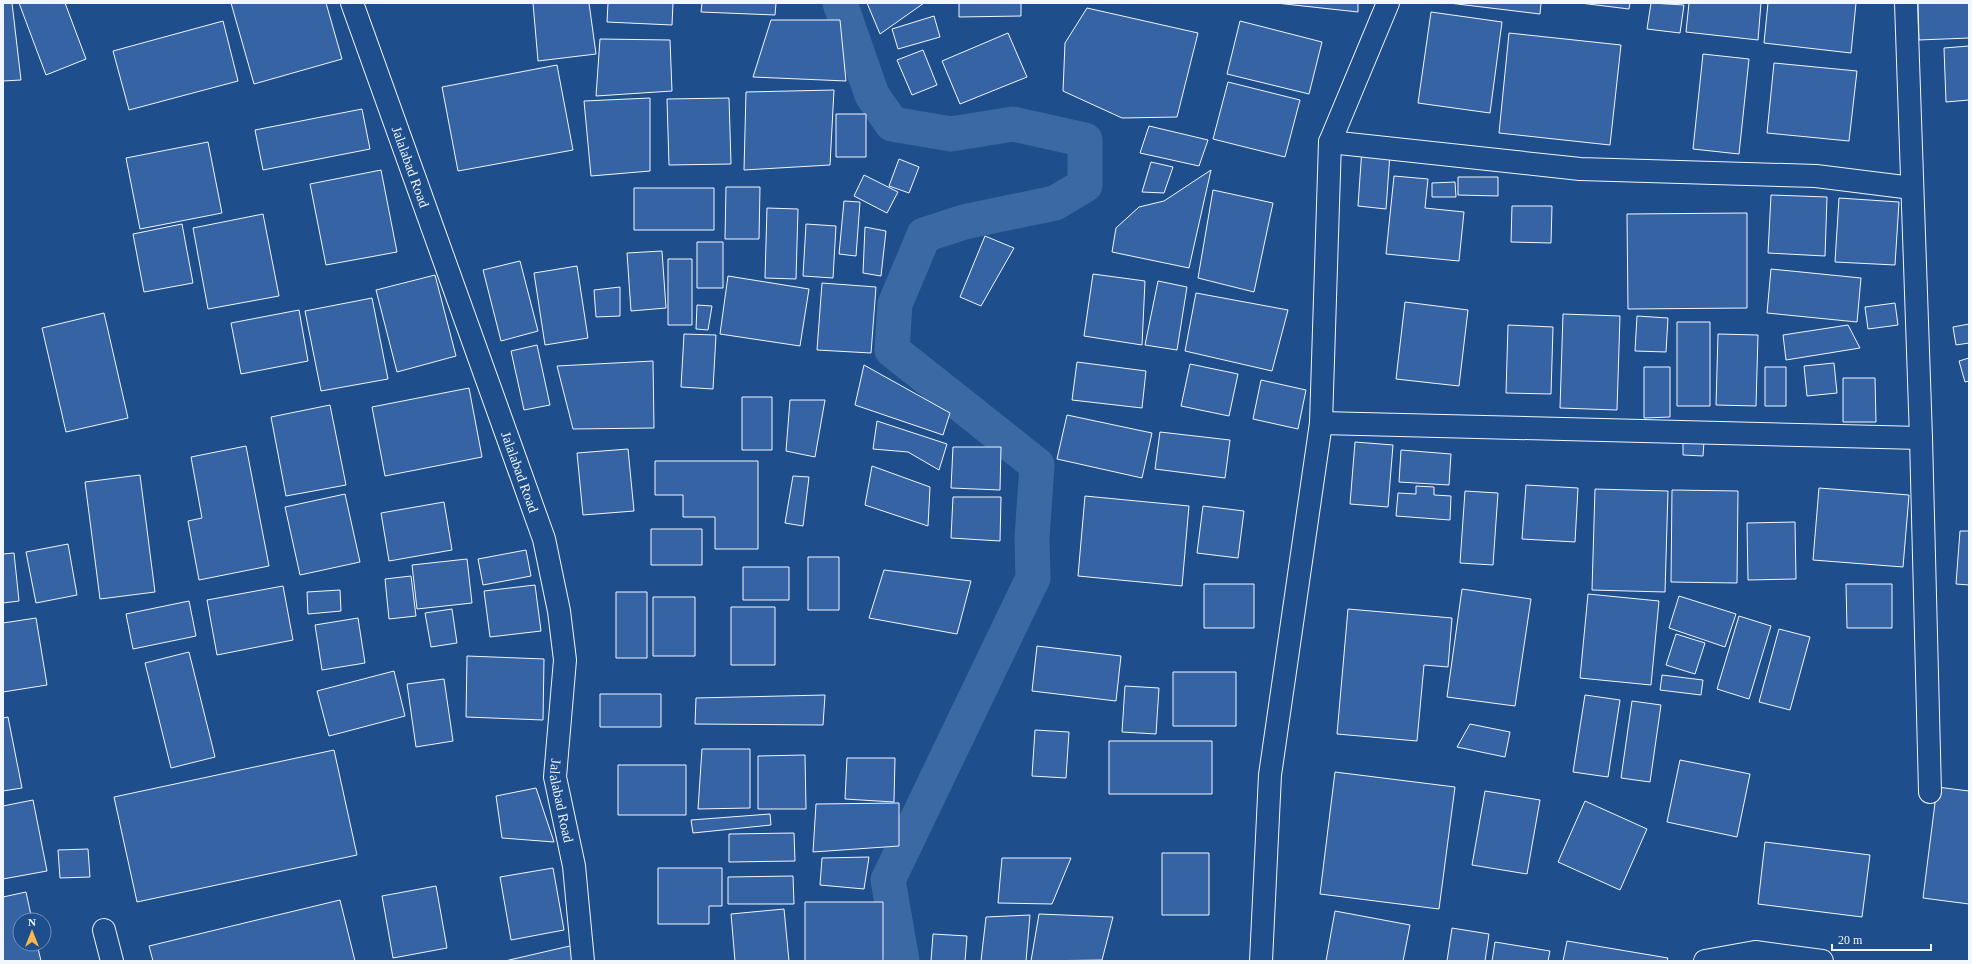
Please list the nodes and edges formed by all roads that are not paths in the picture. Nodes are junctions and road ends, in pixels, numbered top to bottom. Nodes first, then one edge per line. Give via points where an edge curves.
1 (352, 3) edge
2 (1388, 3) edge
3 (1906, 3) edge
4 (1330, 142) junction
5 (1912, 188) junction
6 (1321, 423) junction
7 (1921, 438) junction
8 (1930, 792) dead end
9 (104, 930) dead end
10 (112, 961) edge
11 (583, 961) edge
12 (1261, 961) edge
13 (1705, 961) edge
14 (1822, 961) edge

1 - 11 street, Jalalabad Road via 544,539 559,611 565,660 555,777 574,866
2 - 4 street
3 - 5 street
4 - 5 street via 1580,169 1816,176
4 - 6 street
5 - 7 street
6 - 7 street
6 - 12 street via 1270,775
7 - 8 street
9 - 10 street
13 - 14 street via 1755,952

